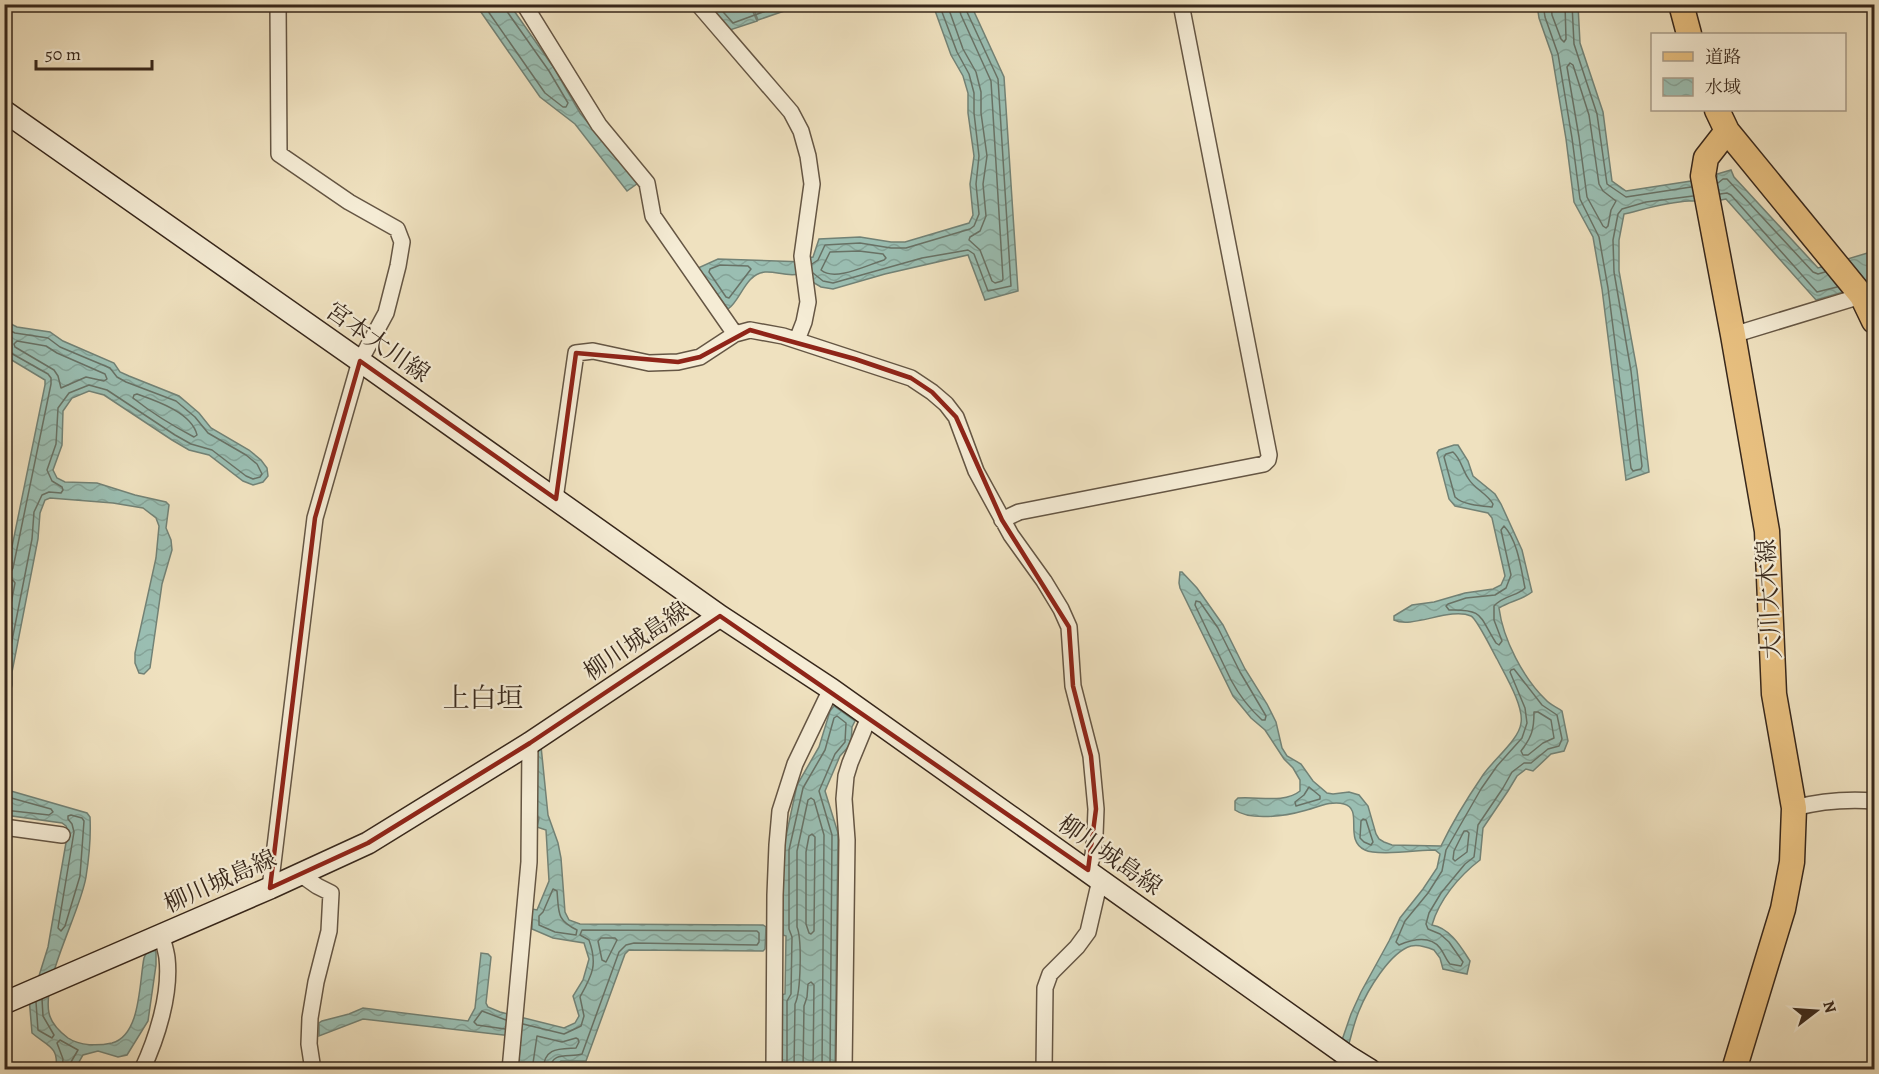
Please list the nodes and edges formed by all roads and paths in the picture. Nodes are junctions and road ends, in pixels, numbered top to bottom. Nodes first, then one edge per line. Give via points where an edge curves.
1 (278, 4) edge
2 (524, 4) edge
3 (698, 4) edge
4 (1181, 4) edge
5 (1681, 4) edge
6 (1689, 33) edge
7 (4, 111) edge
8 (1717, 111) edge
9 (1727, 131) junction
10 (1868, 294) edge
11 (1875, 321) edge
12 (735, 334) junction
13 (1733, 334) junction
14 (797, 340) junction
15 (360, 361) junction
16 (555, 499) junction
17 (1002, 520) junction
18 (720, 616) junction
19 (833, 691) junction
20 (869, 717) junction
21 (530, 743) junction
22 (1875, 801) edge
23 (1794, 808) junction
24 (4, 827) edge
25 (62, 835) dead end
26 (300, 874) junction
27 (1094, 875) junction
28 (270, 888) junction
29 (162, 935) junction
30 (4, 1003) edge
31 (142, 1070) edge
32 (313, 1070) edge
33 (510, 1070) edge
34 (774, 1070) edge
35 (844, 1070) edge
36 (1044, 1070) edge
37 (1370, 1070) edge
38 (1734, 1070) edge

1 - 15 street via 279,154 349,202 398,229 402,242 386,313
2 - 12 street via 599,125 646,183 653,216
3 - 14 street via 791,112 801,131 812,184 802,255 808,302
4 - 17 street via 1268,460 1264,464 1019,512
5 - 6 main road
7 - 15 main road, 宮本大川線
8 - 9 main road
9 - 10 main road
9 - 13 main road, 大川大木線 via 1706,158 1703,176
10 - 11 main road
10 - 13 street
12 - 14 street via 750,330
12 - 16 street via 700,357 678,362 649,363 593,351 576,353
13 - 23 main road, 大川大木線 via 1767,531 1774,694
14 - 17 street via 910,378 946,404 956,417 976,471
15 - 16 main road, 宮本大川線
15 - 28 street via 315,518
16 - 18 main road, 宮本大川線
17 - 27 street via 1044,581 1069,627 1073,686 1091,756 1096,809
18 - 19 main road, 柳川城島線
18 - 21 main road, 柳川城島線
19 - 20 main road, 柳川城島線
19 - 34 street via 795,764 780,811
20 - 27 main road, 柳川城島線
20 - 35 street via 846,776 844,799
21 - 26 main road, 柳川城島線 via 368,843
21 - 33 street via 529,862
22 - 23 street via 1838,800
23 - 38 main road, 大川大木線 via 1792,862 1783,909
24 - 25 street
26 - 28 main road, 柳川城島線
26 - 32 street via 332,893 329,931 310,1018
27 - 36 street via 1088,932 1050,974 1045,988
27 - 37 main road, 柳川城島線
28 - 29 main road, 柳川城島線
29 - 30 main road, 柳川城島線
29 - 31 street via 167,982 156,1037

